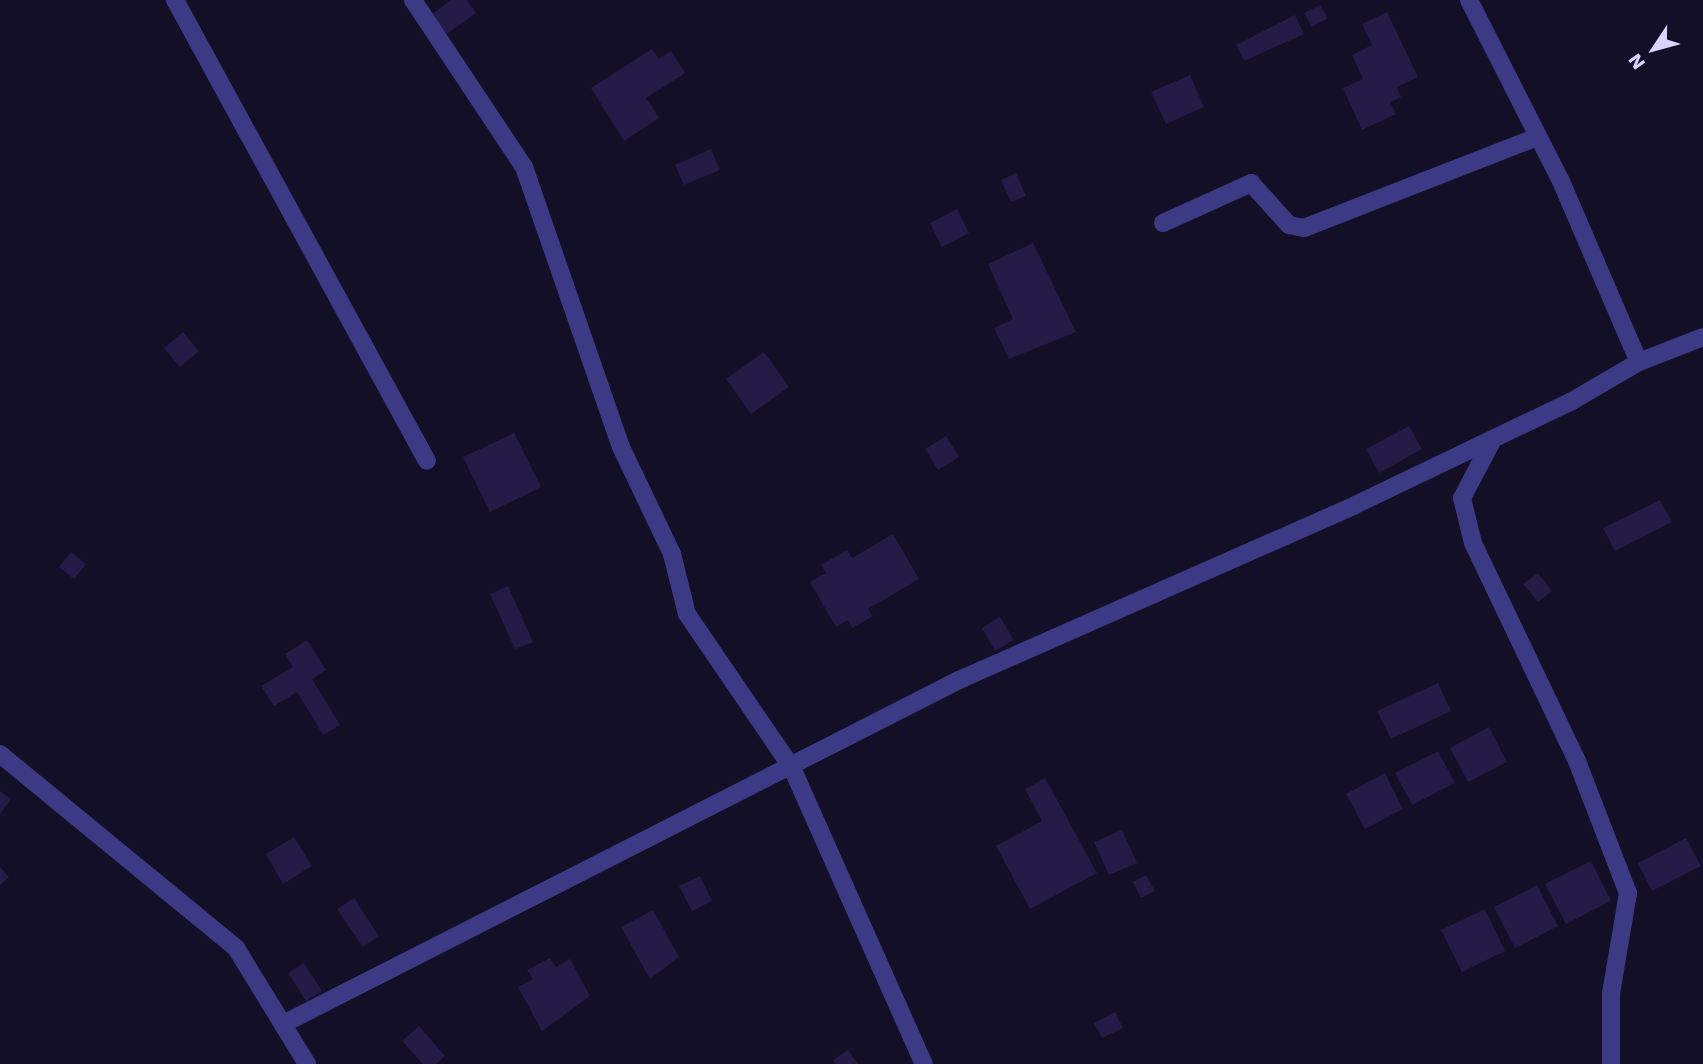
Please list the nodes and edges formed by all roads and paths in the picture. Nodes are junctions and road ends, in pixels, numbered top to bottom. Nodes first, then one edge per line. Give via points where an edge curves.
1 (175, 0) edge
2 (413, 0) edge
3 (1469, 0) edge
4 (1537, 137) junction
5 (1163, 223) dead end
6 (1703, 337) edge
7 (1639, 362) junction
8 (1493, 440) junction
9 (427, 461) dead end
10 (0, 754) edge
11 (792, 768) junction
12 (285, 1023) junction
13 (307, 1064) edge
14 (924, 1064) edge
15 (1611, 1064) edge

1 - 9 street
2 - 11 street via 524,167 621,447 672,554 687,614
3 - 4 street
4 - 5 street via 1304,228 1289,225 1251,183
4 - 7 street
6 - 7 street
7 - 8 street
8 - 11 street via 959,680
8 - 15 street via 1471,471 1462,498 1473,543 1577,761 1628,893 1611,993
10 - 12 street via 236,948
11 - 12 street
11 - 14 street
12 - 13 street

